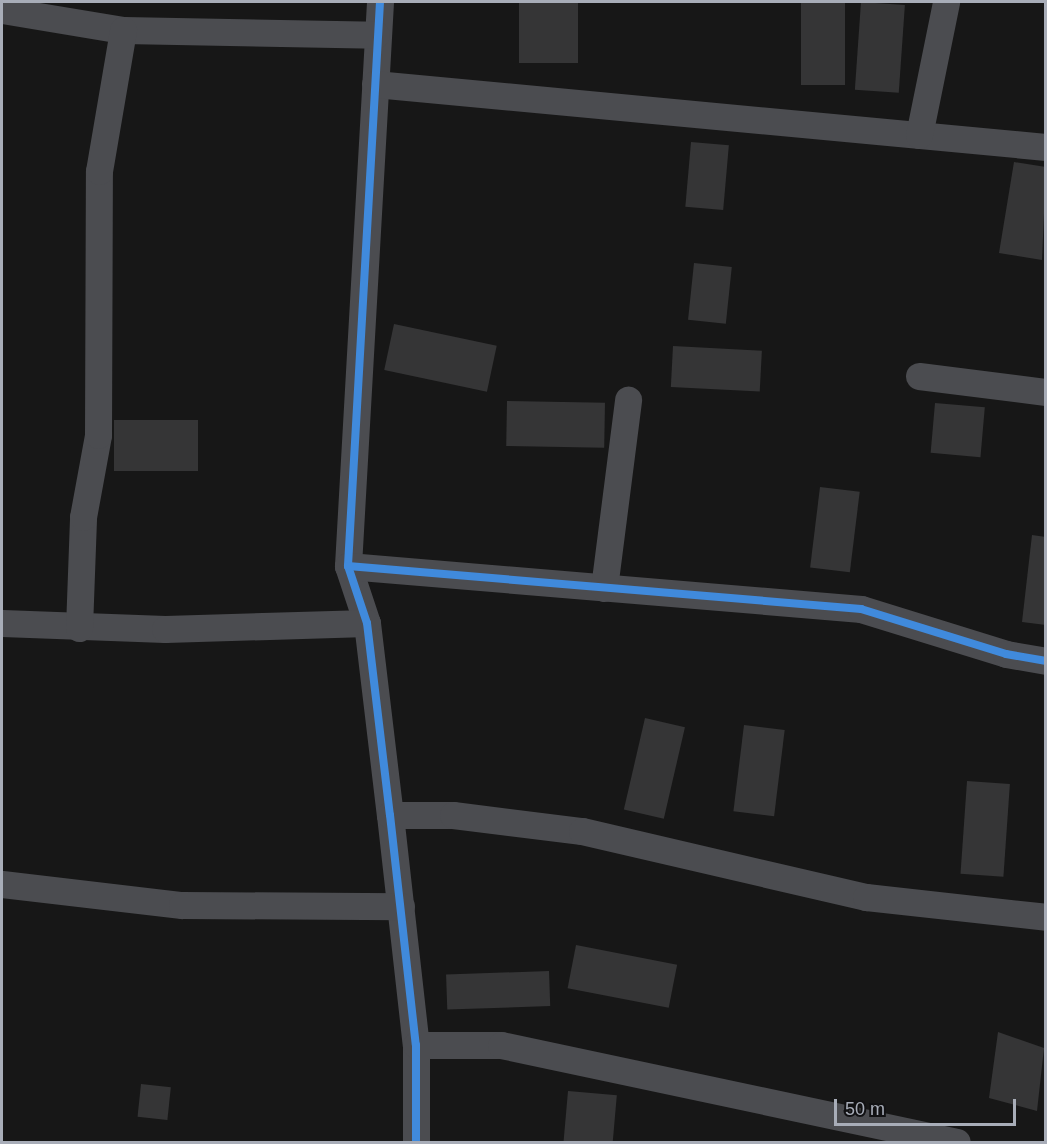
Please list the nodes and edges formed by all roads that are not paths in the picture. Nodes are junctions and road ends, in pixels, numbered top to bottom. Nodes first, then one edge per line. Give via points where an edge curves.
1 (380, 2) edge
2 (946, 2) edge
3 (2, 10) edge
4 (123, 30) junction
5 (376, 35) junction
6 (375, 84) junction
7 (919, 135) junction
8 (1046, 147) edge
9 (919, 376) dead end
10 (1046, 392) edge
11 (628, 400) dead end
12 (348, 566) junction
13 (604, 588) junction
14 (2, 623) edge
15 (367, 623) junction
16 (79, 628) junction
17 (1046, 661) edge
18 (390, 815) junction
19 (2, 884) edge
20 (401, 906) junction
21 (1046, 917) edge
22 (416, 1045) junction
23 (416, 1143) edge
24 (957, 1143) edge

1 - 5 street
2 - 7 street
3 - 4 street
4 - 5 street
4 - 16 street via 99,171 98,435 83,517
5 - 6 street
6 - 7 street
6 - 12 street
7 - 8 street
9 - 10 street
11 - 13 street
12 - 13 street
12 - 15 street
13 - 17 street via 861,609 1006,654
14 - 16 street
15 - 16 street
15 - 18 street
18 - 20 street
18 - 21 street via 453,815 582,831 866,897
19 - 20 street via 182,905
20 - 22 street
22 - 23 street
22 - 24 street via 501,1045

